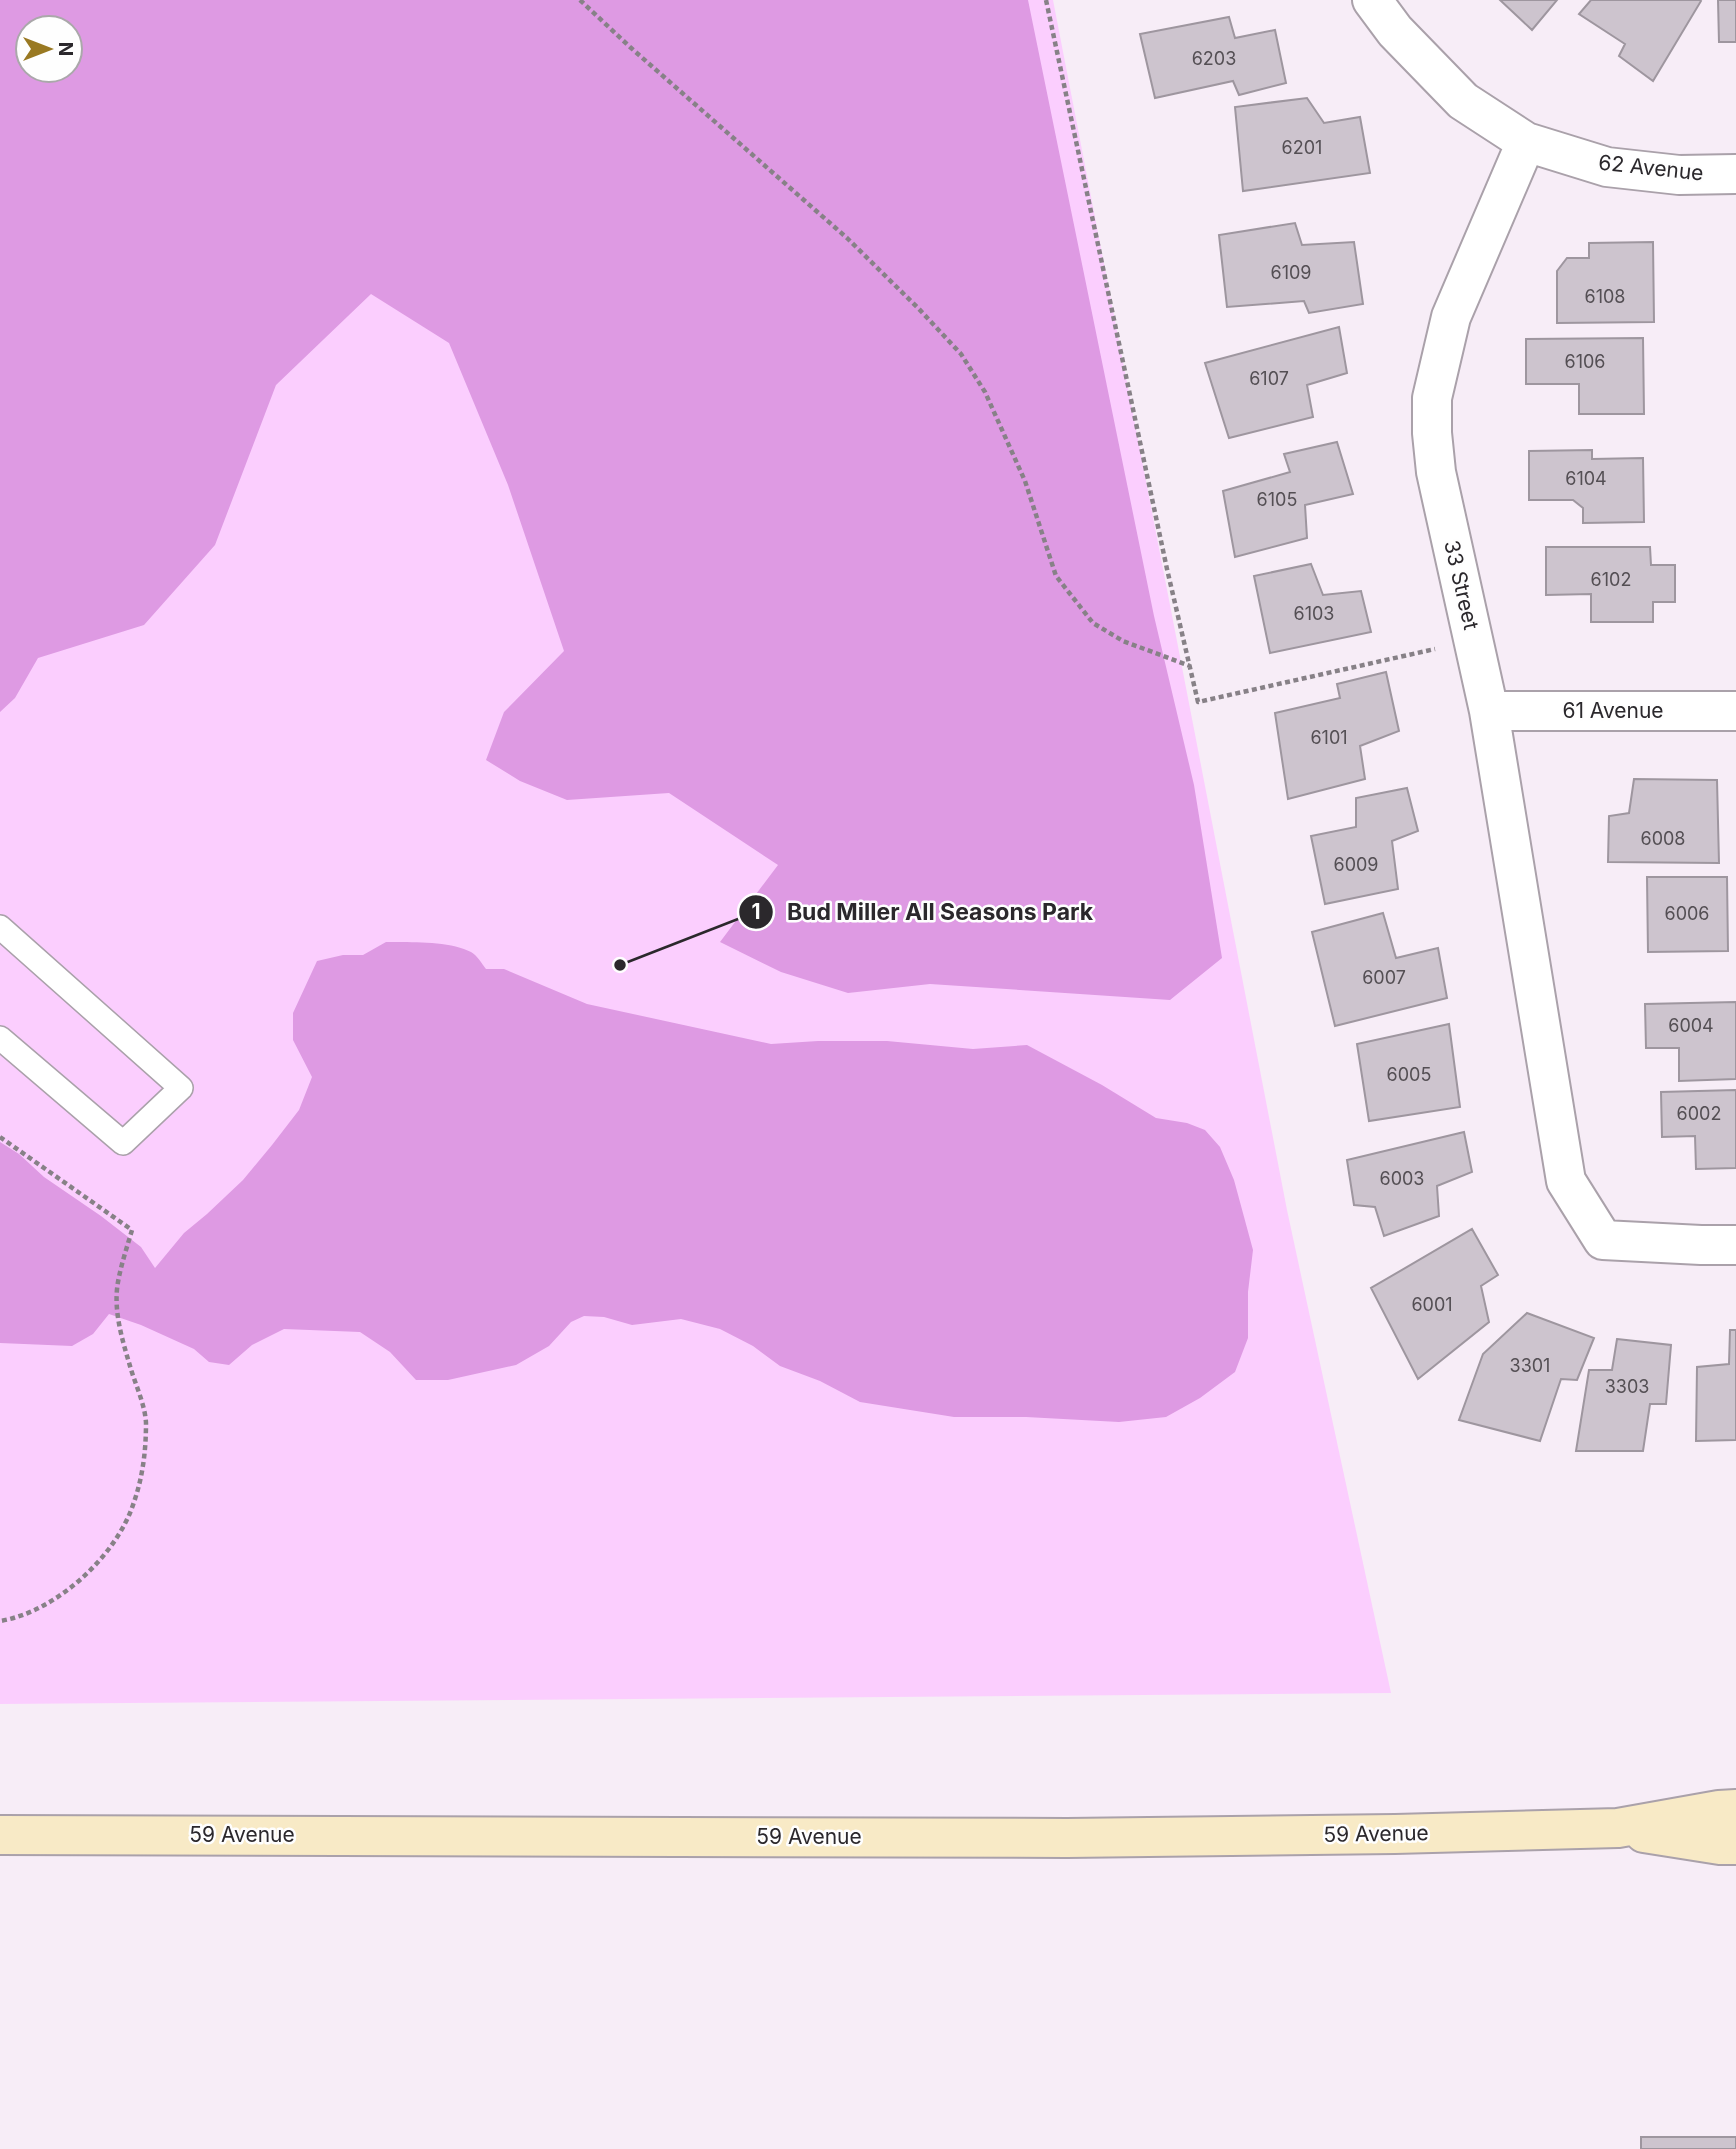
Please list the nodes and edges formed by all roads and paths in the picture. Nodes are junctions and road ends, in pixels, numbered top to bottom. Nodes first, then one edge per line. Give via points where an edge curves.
1 (580, 0) edge
2 (1046, 0) edge
3 (1371, 0) edge
4 (1526, 142) junction
5 (1736, 174) edge
6 (1427, 651) dead end
7 (1190, 666) junction
8 (1489, 711) junction
9 (1736, 712) edge
10 (0, 927) edge
11 (0, 1038) edge
12 (0, 1137) edge
13 (1736, 1245) edge
14 (0, 1621) edge
15 (1736, 1809) edge
16 (1618, 1828) junction
17 (0, 1835) edge
18 (1736, 1845) edge

1 - 7 path via 847,238 961,354 985,392 1025,481 1056,576 1093,623 1123,642
2 - 7 path
3 - 4 street via 1463,102
4 - 5 street, 62 Avenue via 1606,167 1679,175
4 - 8 street, 33 Street via 1451,317 1432,398 1436,472
6 - 7 path via 1198,702
8 - 9 street, 61 Avenue
8 - 13 street, 33 Street via 1566,1181 1603,1240
10 - 11 lane via 181,1088 123,1143
12 - 14 path via 132,1230 117,1284 118,1328 146,1419 144,1463 134,1504 118,1535 90,1571 56,1599
15 - 16 main road, 59 Avenue
16 - 17 main road, 59 Avenue via 1067,1838
16 - 18 main road, 59 Avenue

